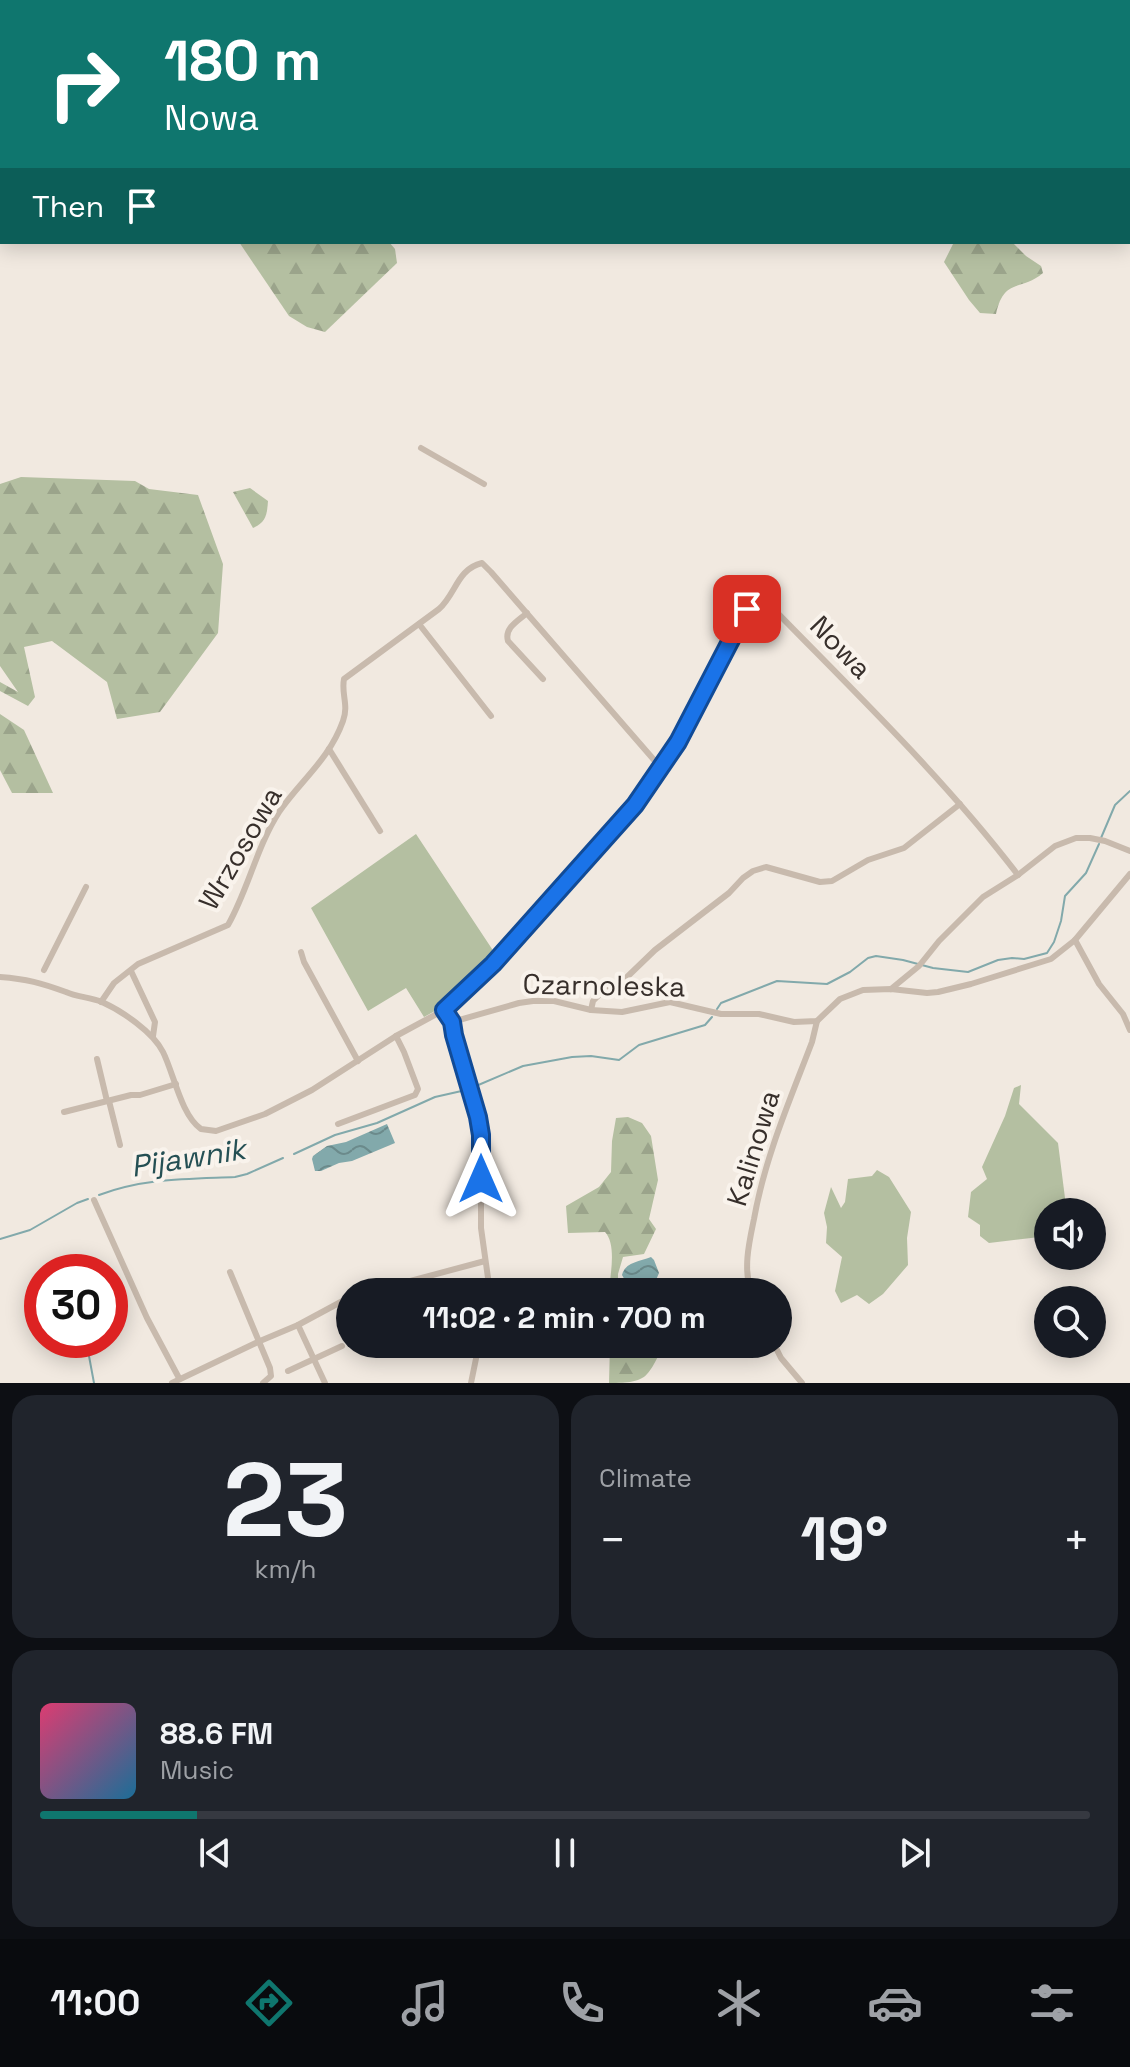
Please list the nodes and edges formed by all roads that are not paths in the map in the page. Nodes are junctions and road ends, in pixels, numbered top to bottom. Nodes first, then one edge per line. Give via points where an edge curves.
1 (421, 448) dead end
2 (484, 484) dead end
3 (527, 613) junction
4 (419, 624) junction
5 (543, 679) dead end
6 (491, 716) dead end
7 (329, 749) junction
8 (661, 768) junction
9 (960, 804) junction
10 (380, 831) dead end
11 (1130, 851) edge
12 (1130, 874) edge
13 (1018, 875) junction
14 (86, 887) dead end
15 (1075, 940) junction
16 (301, 952) dead end
17 (44, 970) dead end
18 (131, 971) junction
19 (0, 977) edge
20 (891, 989) junction
21 (101, 1002) junction
22 (444, 1010) junction
23 (591, 1010) junction
24 (817, 1021) junction
25 (452, 1022) junction
26 (1130, 1030) edge
27 (153, 1036) junction
28 (396, 1036) junction
29 (97, 1059) dead end
30 (358, 1061) junction
31 (176, 1084) junction
32 (108, 1101) junction
33 (64, 1112) dead end
34 (338, 1124) dead end
35 (120, 1145) dead end
36 (94, 1200) dead end
37 (485, 1261) junction
38 (230, 1272) dead end
39 (421, 1278) edge
40 (488, 1278) edge
41 (749, 1278) edge
42 (336, 1305) edge
43 (298, 1325) junction
44 (260, 1341) junction
45 (336, 1349) edge
46 (476, 1358) edge
47 (781, 1358) edge
48 (314, 1360) junction
49 (288, 1371) dead end
50 (176, 1381) edge
51 (263, 1383) edge
52 (325, 1383) edge
53 (471, 1383) edge
54 (802, 1383) edge

1 - 2 street
3 - 4 street, Wrzosowa via 479,563 461,576 445,604
3 - 5 street via 506,635
3 - 8 street, Wrzosowa
4 - 6 street
4 - 7 street, Wrzosowa via 344,679 345,718
7 - 10 street
7 - 18 street, Wrzosowa via 278,813 228,925
8 - 9 street, Nowa via 757,592
8 - 22 street, Nowa via 623,819 493,964
9 - 13 street, Nowa
9 - 23 street via 904,848 868,860 832,881 766,867 753,871 600,994
11 - 13 street via 1081,837 1064,841
12 - 15 street
13 - 20 street via 983,897
14 - 17 street
15 - 20 street via 1051,959 971,984 927,993
15 - 26 street
16 - 30 street
18 - 21 street, Wrzosowa
18 - 27 street via 155,1022
19 - 21 street via 38,982
20 - 24 street via 863,990 840,999
21 - 27 street
22 - 25 street
22 - 28 street
23 - 24 street, Czarnoleska via 622,1012 670,1002 721,1014
23 - 25 street, Czarnoleska via 533,1001
24 - 41 street, Kalinowa via 761,1182 748,1251
25 - 37 street via 481,1135
27 - 31 street
28 - 30 street
28 - 34 street via 418,1089 415,1095
29 - 32 street
30 - 31 street via 265,1114 216,1131 194,1125
31 - 32 street
32 - 33 street
32 - 35 street
36 - 50 street
37 - 39 street
37 - 40 street
38 - 44 street
42 - 43 street
43 - 44 street
43 - 48 street
44 - 50 street
44 - 51 street via 271,1376
45 - 48 street
46 - 53 street
47 - 54 street
48 - 49 street
48 - 52 street

